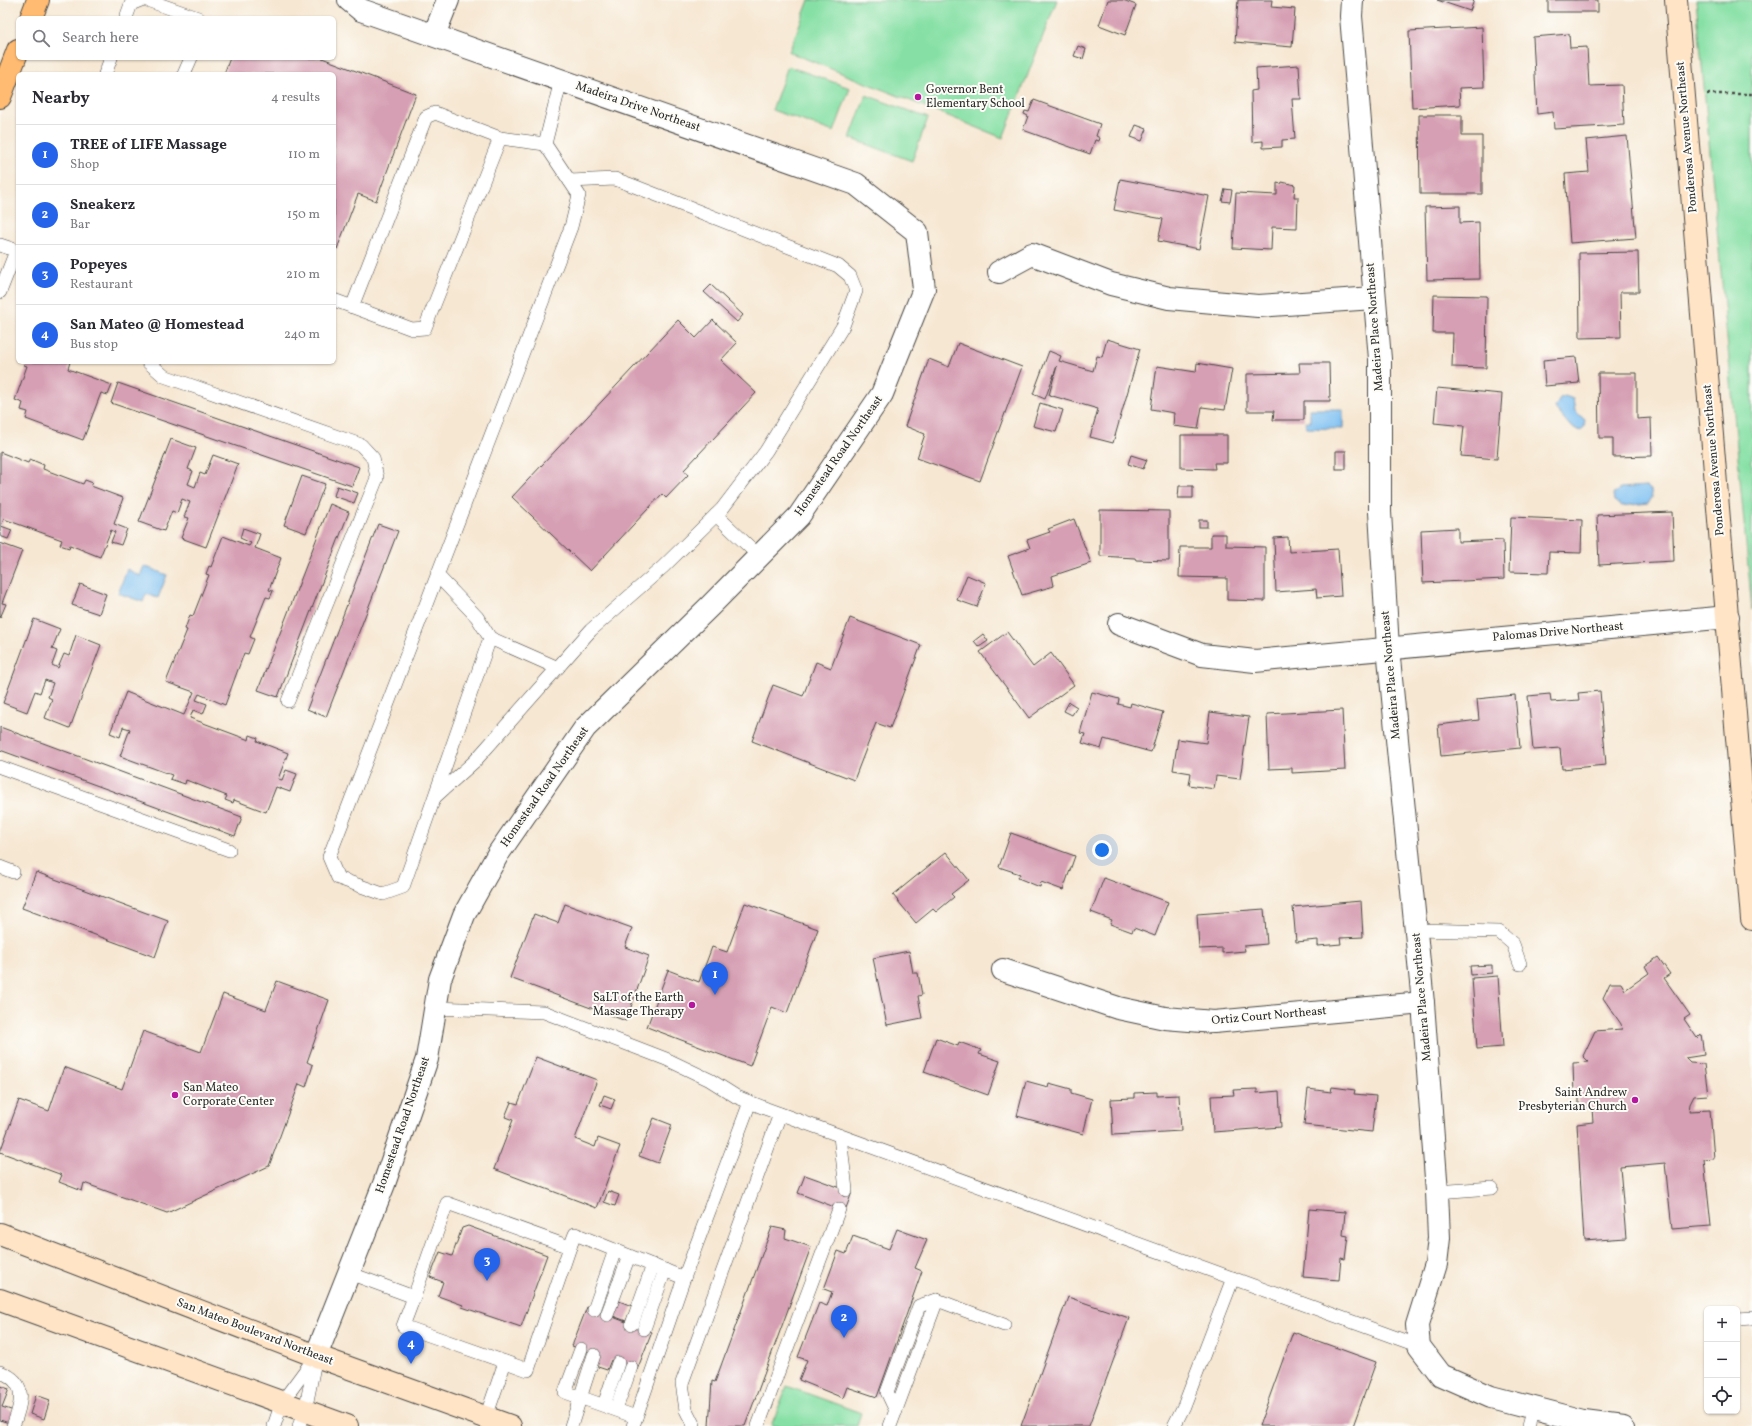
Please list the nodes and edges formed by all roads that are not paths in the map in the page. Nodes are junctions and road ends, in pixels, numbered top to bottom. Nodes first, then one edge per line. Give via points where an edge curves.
1 (38, 0) edge
2 (141, 0) edge
3 (147, 0) edge
4 (349, 0) edge
5 (448, 0) edge
6 (1352, 0) edge
7 (1676, 0) edge
8 (31, 16) edge
9 (127, 16) edge
10 (192, 16) edge
11 (434, 36) junction
12 (16, 55) edge
13 (110, 60) edge
14 (190, 60) edge
15 (106, 72) edge
16 (185, 72) edge
17 (561, 80) junction
18 (0, 97) edge
19 (500, 138) junction
20 (545, 144) junction
21 (570, 181) junction
22 (917, 232) joint
23 (0, 244) edge
24 (16, 251) edge
25 (16, 253) edge
26 (999, 272) dead end
27 (0, 292) edge
28 (1374, 298) junction
29 (336, 301) edge
30 (352, 307) junction
31 (150, 364) edge
32 (716, 514) junction
33 (759, 556) junction
34 (437, 575) junction
35 (1728, 618) junction
36 (1119, 624) dead end
37 (490, 638) junction
38 (1388, 648) junction
39 (558, 668) junction
40 (288, 701) dead end
41 (0, 767) edge
42 (434, 799) junction
43 (229, 850) dead end
44 (0, 867) edge
45 (13, 872) dead end
46 (1752, 919) edge
47 (1416, 930) junction
48 (1520, 964) dead end
49 (1003, 970) dead end
50 (1423, 1003) junction
51 (435, 1008) junction
52 (750, 1102) junction
53 (780, 1114) junction
54 (840, 1136) junction
55 (1492, 1188) dead end
56 (846, 1190) dead end
57 (1437, 1192) junction
58 (839, 1209) dead end
59 (0, 1234) edge
60 (570, 1247) junction
61 (615, 1250) junction
62 (629, 1256) junction
63 (653, 1265) junction
64 (665, 1270) junction
65 (349, 1273) junction
66 (684, 1278) junction
67 (1233, 1278) junction
68 (414, 1297) junction
69 (0, 1300) edge
70 (594, 1310) dead end
71 (607, 1315) dead end
72 (1752, 1318) edge
73 (1740, 1319) edge
74 (632, 1324) dead end
75 (1004, 1325) dead end
76 (644, 1329) dead end
77 (1419, 1346) junction
78 (581, 1349) dead end
79 (594, 1354) dead end
80 (316, 1356) junction
81 (505, 1362) junction
82 (618, 1363) dead end
83 (631, 1367) dead end
84 (0, 1372) edge
85 (581, 1397) junction
86 (282, 1402) junction
87 (604, 1405) junction
88 (616, 1409) junction
89 (486, 1417) junction
90 (1530, 1417) edge
91 (302, 1418) edge
92 (634, 1421) edge
93 (13, 1426) edge
94 (274, 1426) edge
95 (347, 1426) edge
96 (510, 1426) edge
97 (571, 1426) edge
98 (694, 1426) edge
99 (758, 1426) edge
100 (890, 1426) edge
101 (1174, 1426) edge
102 (1623, 1426) edge

1 - 8 main road
2 - 9 lane via 131,4
3 - 10 lane
4 - 11 street, Madeira Drive Northeast via 361,10
5 - 11 street
6 - 28 street, Madeira Place Northeast via 1351,16
7 - 35 main road, Ponderosa Avenue Northeast
11 - 17 street, Madeira Drive Northeast
12 - 18 main road
13 - 15 lane
14 - 16 lane
17 - 20 lane
17 - 22 street, Madeira Drive Northeast via 856,184
19 - 20 lane
19 - 30 lane via 425,328 412,329
19 - 30 lane via 435,113 426,117
20 - 21 lane
21 - 32 lane via 615,179 838,266 850,276 856,292 843,326 766,451
21 - 34 lane via 579,195 571,227
22 - 33 street, Homestead Road Northeast via 924,289 882,394 799,516
23 - 24 lane
25 - 27 lane
26 - 28 street via 1032,254 1112,284 1169,298 1258,306
28 - 38 street, Madeira Place Northeast via 1380,359 1380,512
29 - 30 lane
31 - 40 lane via 164,376 360,445 373,458 377,478
32 - 33 lane
32 - 39 lane via 663,567 591,630
33 - 51 street, Homestead Road Northeast via 585,728 498,854 464,915 440,979
34 - 37 lane via 477,617
34 - 42 lane via 330,857 338,878 383,894 403,887
35 - 38 street, Palomas Drive Northeast
35 - 46 main road, Ponderosa Avenue Northeast
36 - 38 street, Palomas Drive Northeast via 1202,655 1255,661
37 - 39 lane
37 - 42 lane
38 - 47 street, Madeira Place Northeast
39 - 42 lane via 475,761
41 - 43 lane
44 - 45 lane
47 - 48 lane via 1499,932 1513,944
47 - 50 street, Madeira Place Northeast
49 - 50 street, Ortiz Court Northeast via 1118,1008 1165,1018 1214,1022
50 - 57 street, Madeira Place Northeast
51 - 52 lane via 544,1012 666,1059
51 - 65 street, Homestead Road Northeast via 427,1059 384,1184
52 - 53 lane
52 - 66 lane
53 - 54 lane
53 - 98 lane via 682,1383 686,1410
54 - 56 lane
54 - 67 lane
55 - 57 lane
57 - 77 street, Madeira Place Northeast via 1439,1238 1436,1264 1417,1325
58 - 99 lane
59 - 80 main road, San Mateo Boulevard Northeast
60 - 61 lane via 575,1234
60 - 68 lane via 447,1204
60 - 81 lane via 528,1370
61 - 62 lane
61 - 70 lane
62 - 63 lane
62 - 71 lane
63 - 64 lane
63 - 74 lane
64 - 66 lane
64 - 76 lane
65 - 68 lane
65 - 80 street, Homestead Road Northeast
66 - 92 lane
67 - 77 lane
67 - 101 lane
68 - 81 lane via 403,1326
69 - 86 main road
72 - 73 lane
75 - 100 lane via 937,1300
77 - 90 street via 1440,1375
78 - 85 lane via 565,1392
79 - 85 lane
80 - 86 lane
80 - 89 main road, San Mateo Boulevard Northeast
80 - 91 lane
81 - 89 lane
82 - 87 lane
83 - 88 lane
84 - 93 lane via 10,1376 20,1391 21,1404
85 - 87 lane
85 - 97 lane
86 - 91 main road
86 - 94 lane
87 - 88 lane
88 - 92 lane
89 - 96 main road, San Mateo Boulevard Northeast
90 - 102 street
91 - 95 main road

